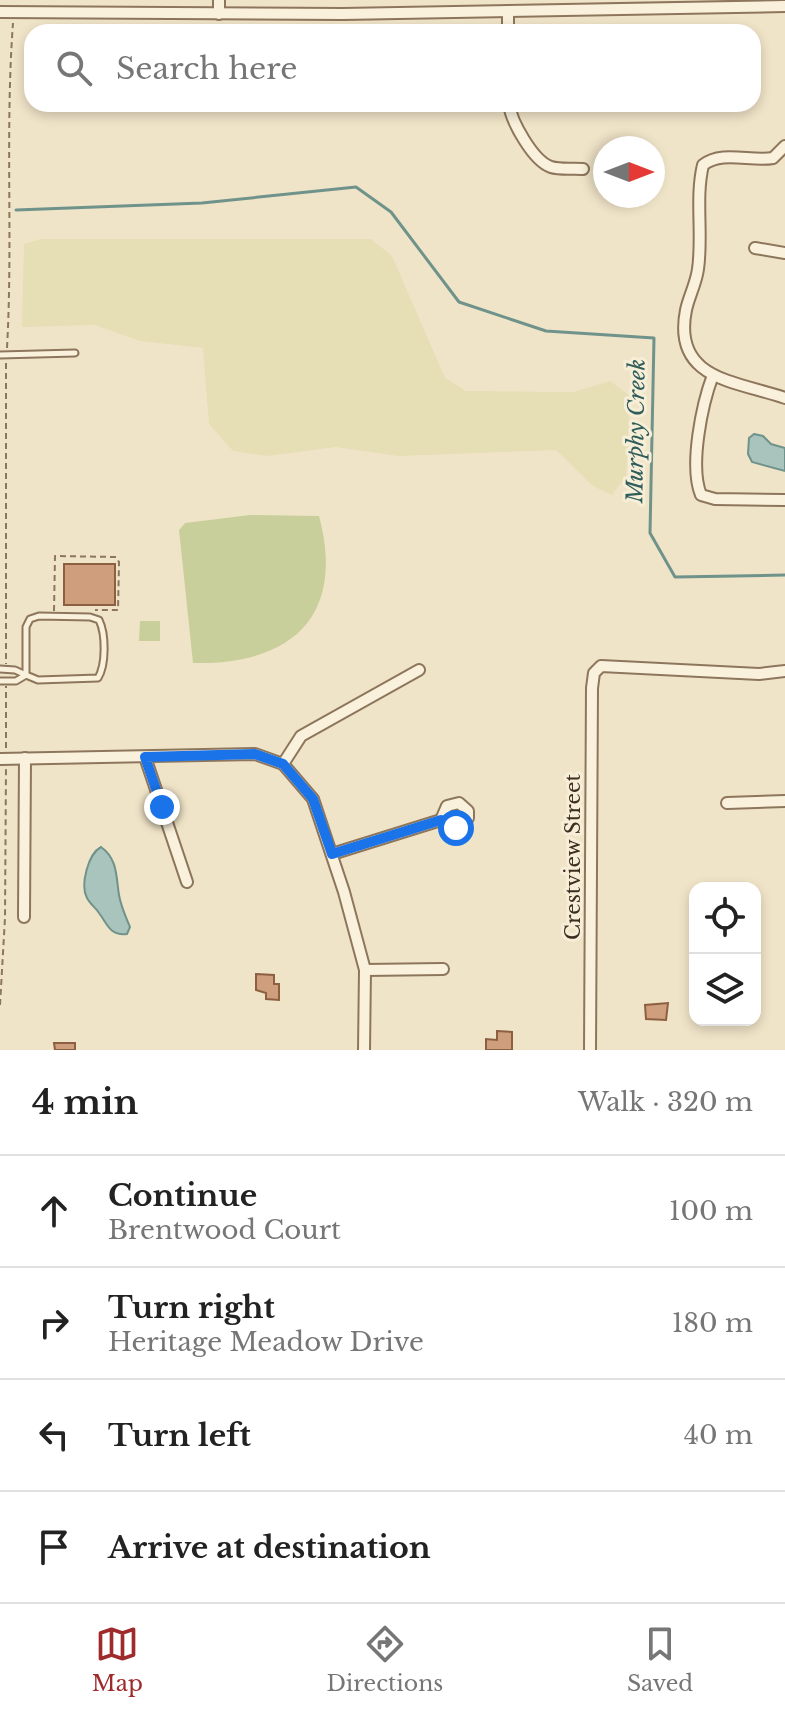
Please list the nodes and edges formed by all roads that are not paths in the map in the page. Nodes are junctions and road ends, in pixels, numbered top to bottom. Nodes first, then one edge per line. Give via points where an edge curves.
1 (219, 0) edge
2 (532, 5) edge
3 (785, 6) edge
4 (508, 11) junction
5 (0, 12) edge
6 (219, 14) junction
7 (508, 24) edge
8 (510, 112) edge
9 (785, 146) edge
10 (583, 169) dead end
11 (755, 248) dead end
12 (785, 253) edge
13 (75, 353) dead end
14 (3, 355) edge
15 (713, 375) junction
16 (785, 398) edge
17 (785, 500) edge
18 (3, 670) edge
19 (419, 670) dead end
20 (785, 671) edge
21 (26, 675) junction
22 (3, 681) edge
23 (145, 757) junction
24 (25, 758) junction
25 (3, 759) edge
26 (283, 764) junction
27 (785, 801) edge
28 (727, 803) dead end
29 (441, 820) dead end
30 (332, 854) junction
31 (187, 882) dead end
32 (24, 917) dead end
33 (443, 969) dead end
34 (365, 970) junction
35 (364, 1050) edge
36 (590, 1050) edge

1 - 6 street
2 - 3 street
2 - 4 street
4 - 6 street
4 - 7 street
5 - 6 street
8 - 10 street via 539,159 551,167
9 - 15 street via 773,158 720,158 703,165 698,266 684,339 687,353
11 - 12 street
13 - 14 lane
15 - 16 street
15 - 17 street via 699,415 701,495
18 - 21 lane
19 - 26 street via 301,736
20 - 36 street, Crestview Street via 745,674 601,666 594,673
21 - 21 lane via 38,680 90,680 101,675 99,620 54,613 34,616 28,622
21 - 22 lane
23 - 24 street
23 - 26 street via 255,754
23 - 31 street
24 - 25 street
24 - 32 street
26 - 30 street via 313,799
27 - 28 street
29 - 30 street
30 - 34 street
33 - 34 street
34 - 35 street

